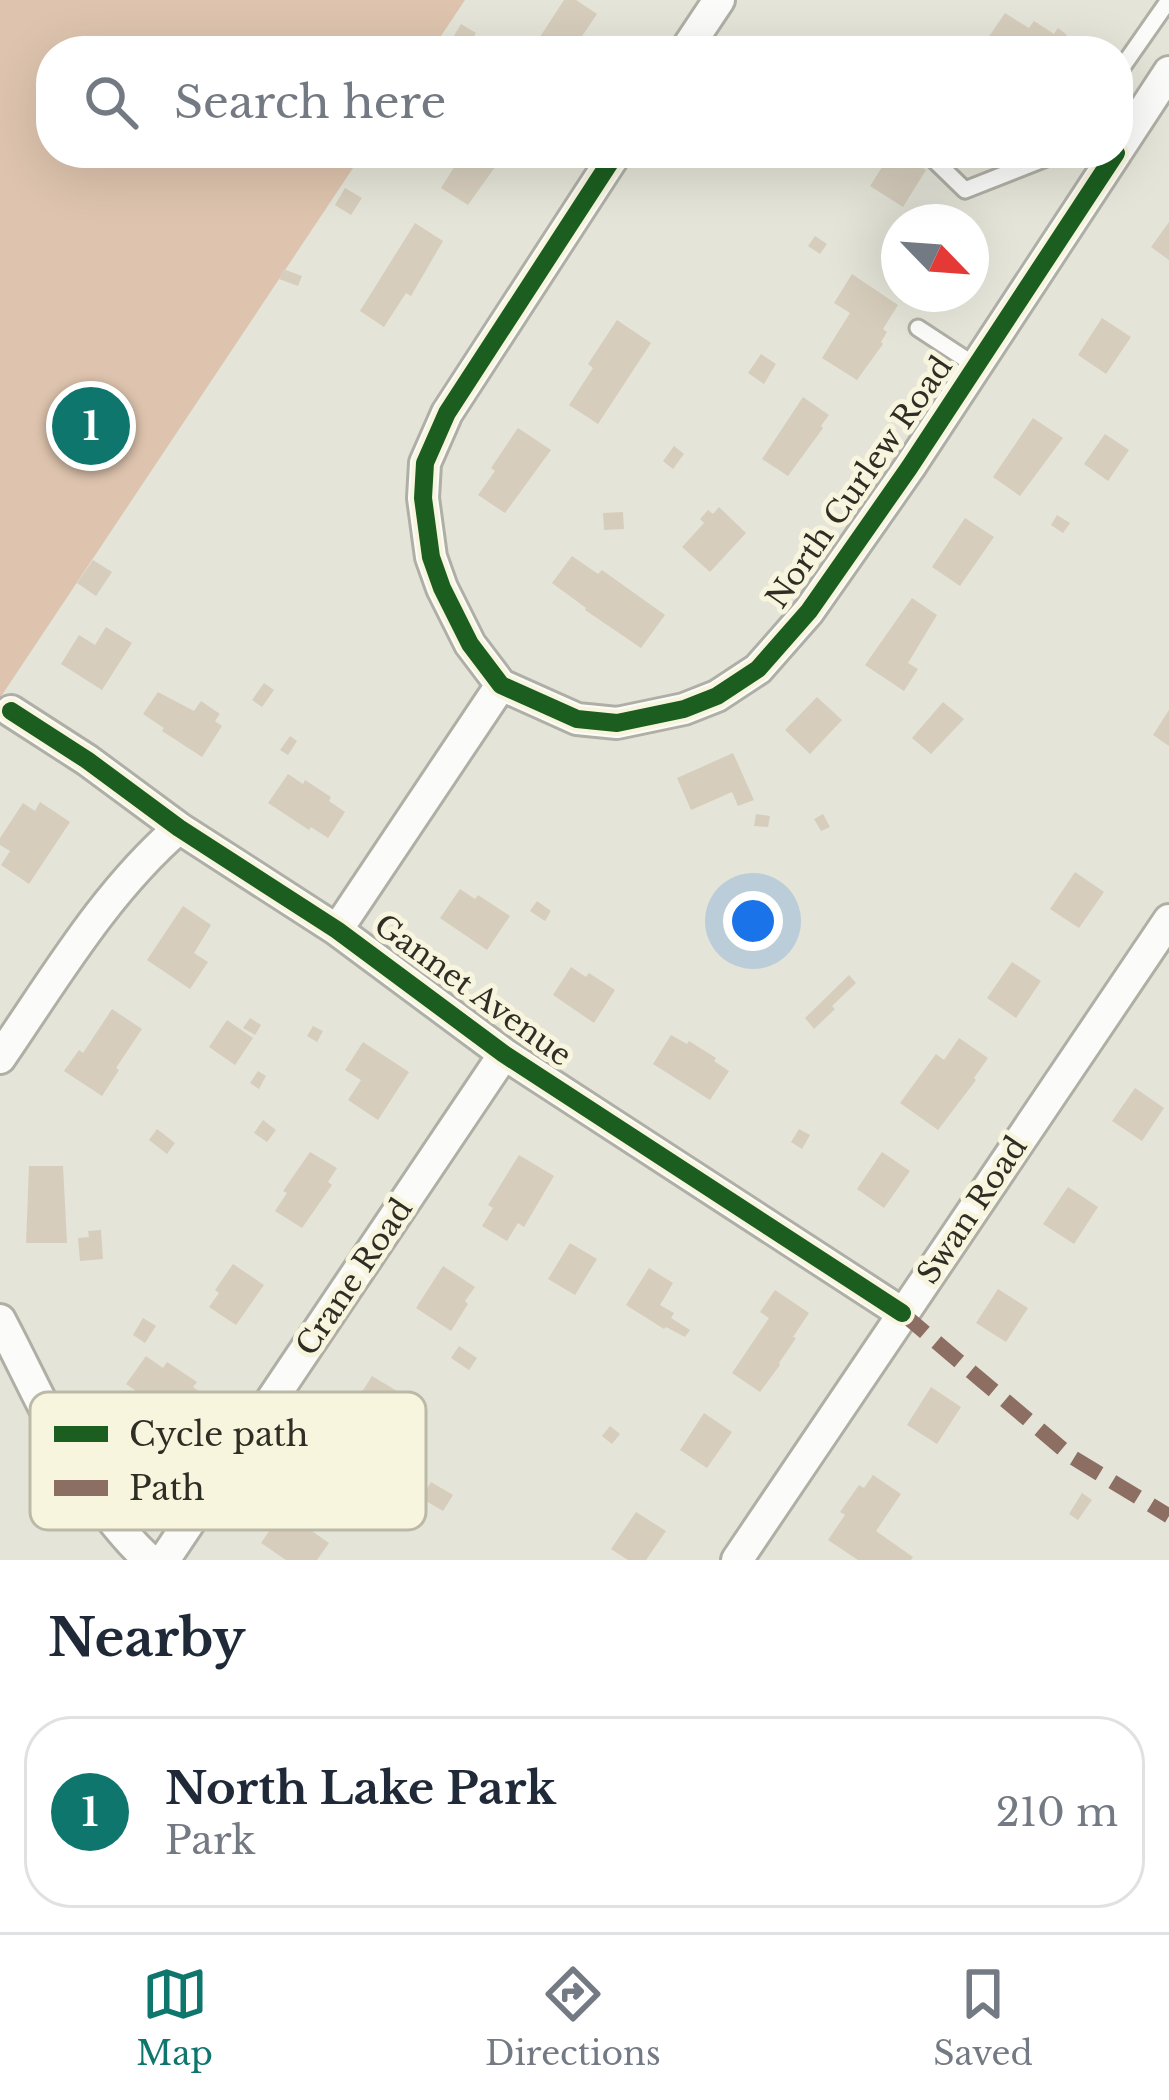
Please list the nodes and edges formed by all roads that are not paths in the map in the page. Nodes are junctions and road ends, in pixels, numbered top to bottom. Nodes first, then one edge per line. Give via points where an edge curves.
1 (719, 0) edge
2 (1168, 0) edge
3 (695, 36) edge
4 (1133, 51) edge
5 (1169, 72) edge
6 (1133, 127) edge
7 (606, 168) edge
8 (942, 168) edge
9 (1021, 168) edge
10 (1106, 168) edge
11 (918, 328) dead end
12 (976, 366) junction
13 (500, 685) junction
14 (11, 711) dead end
15 (179, 828) junction
16 (1169, 920) edge
17 (337, 930) junction
18 (504, 1054) junction
19 (0, 1058) edge
20 (902, 1313) junction
21 (0, 1320) edge
22 (37, 1392) edge
23 (277, 1392) edge
24 (120, 1530) edge
25 (184, 1530) edge
26 (149, 1560) edge
27 (164, 1560) edge
28 (736, 1560) edge

1 - 3 street
2 - 4 lane
5 - 6 street, North Curlew Road
7 - 13 street via 469,377 425,463 431,557 470,644
8 - 9 lane via 965,190
10 - 12 street, North Curlew Road
11 - 12 lane
12 - 13 street, North Curlew Road via 821,596 758,669 684,709 617,723 577,719
13 - 17 street
14 - 15 street, Gannet Avenue
15 - 17 street, Gannet Avenue
15 - 19 street via 122,883
16 - 20 street, Swan Road
17 - 18 street, Gannet Avenue
18 - 20 street, Gannet Avenue
18 - 23 street, Crane Road
20 - 28 street, Swan Road
21 - 22 street
24 - 26 street
25 - 27 street, Crane Road

